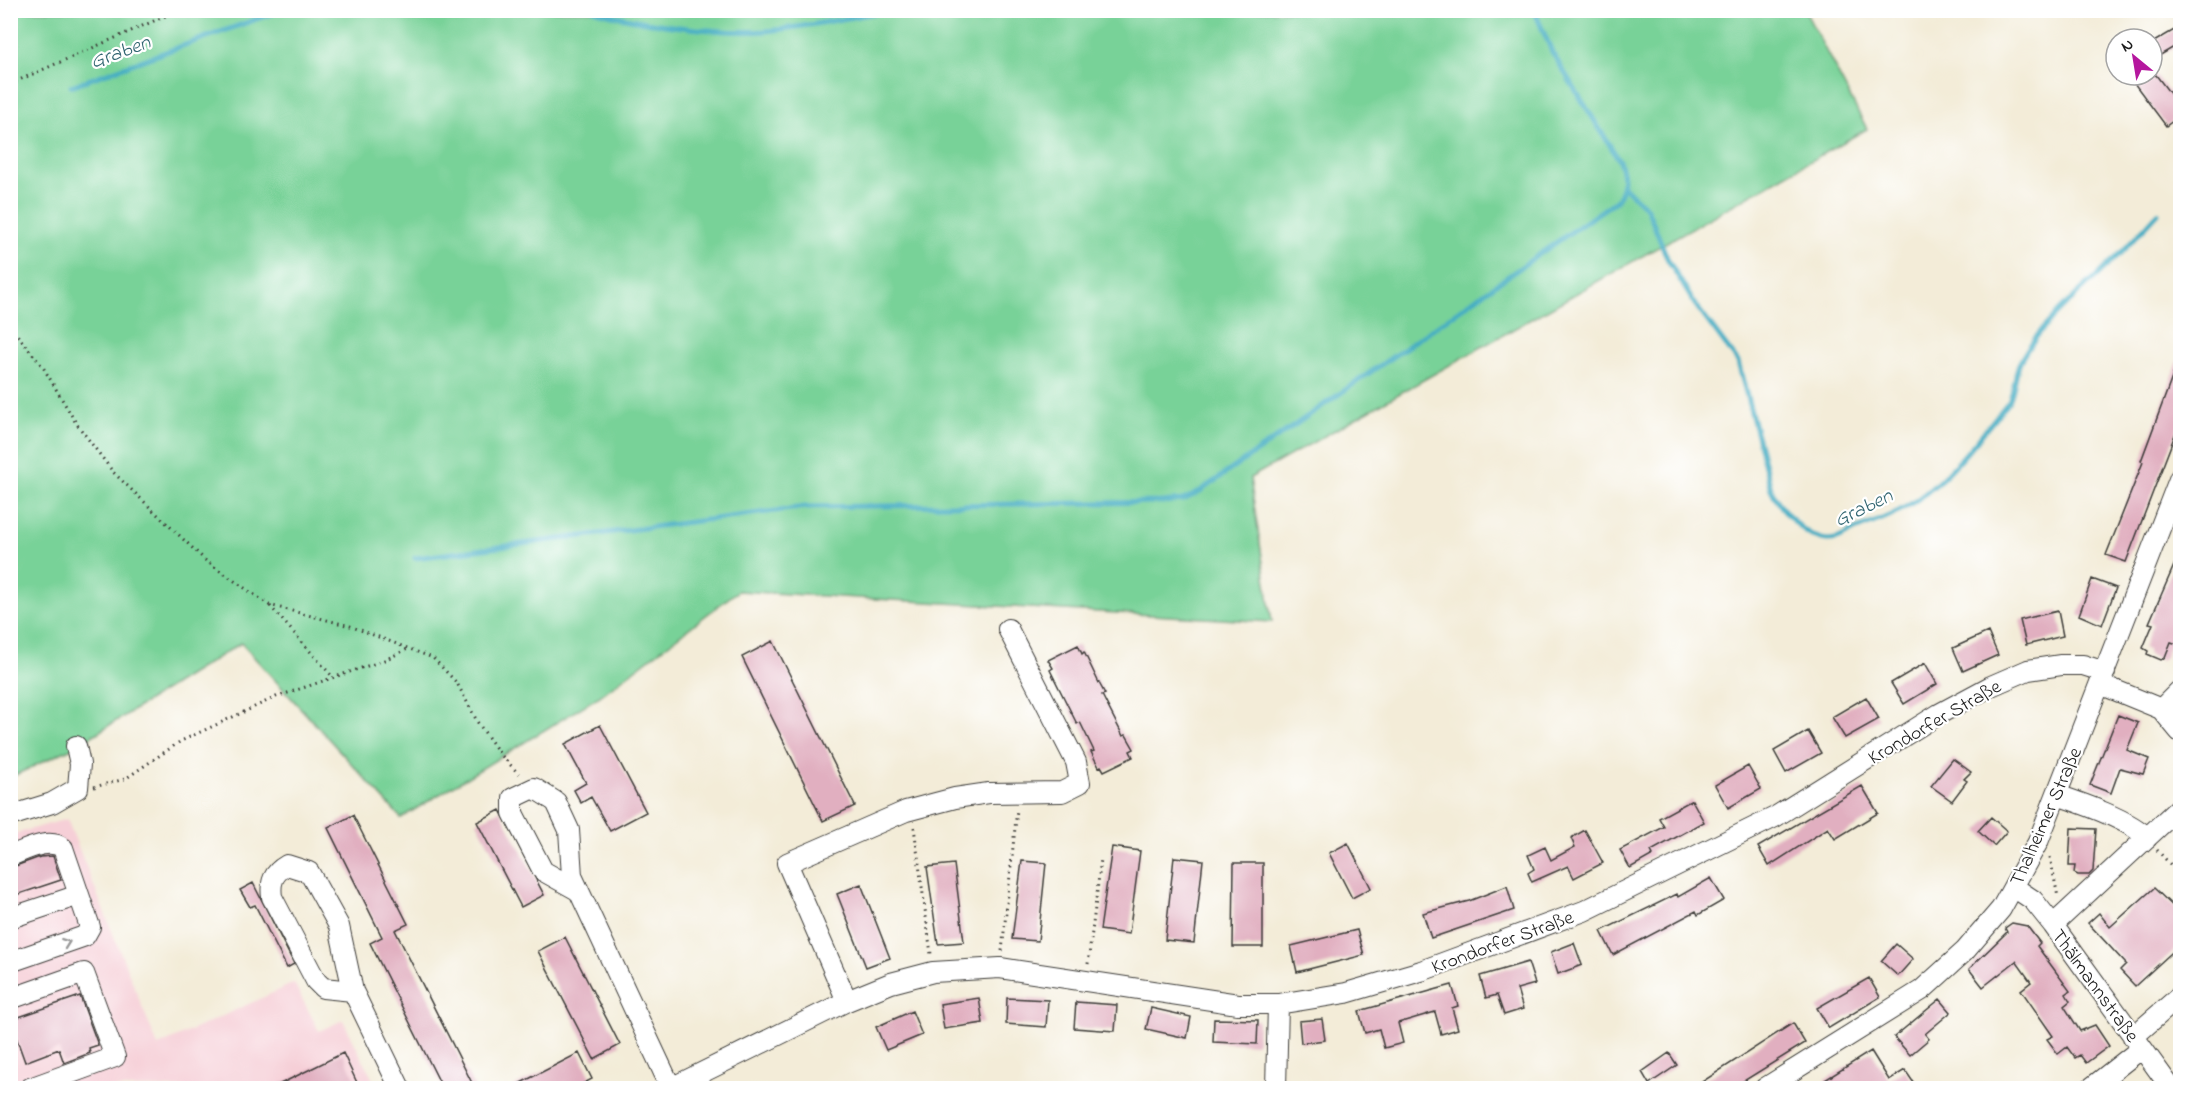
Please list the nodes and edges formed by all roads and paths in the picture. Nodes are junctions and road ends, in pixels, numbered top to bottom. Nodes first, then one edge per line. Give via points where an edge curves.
1 (179, 10) edge
2 (10, 84) edge
3 (10, 246) edge
4 (10, 254) edge
5 (10, 326) edge
6 (2179, 488) edge
7 (269, 605) junction
8 (1008, 629) dead end
9 (408, 649) junction
10 (332, 676) junction
11 (2102, 678) junction
12 (2181, 690) edge
13 (2161, 709) junction
14 (2181, 732) edge
15 (76, 746) dead end
16 (78, 788) junction
17 (534, 788) junction
18 (1019, 793) junction
19 (2057, 795) junction
20 (2181, 807) edge
21 (911, 810) junction
22 (10, 816) edge
23 (2147, 838) junction
24 (2038, 842) junction
25 (10, 856) edge
26 (1101, 859) dead end
27 (2181, 875) edge
28 (2015, 888) junction
29 (579, 891) junction
30 (79, 895) junction
31 (10, 918) edge
32 (2049, 919) junction
33 (1002, 951) dead end
34 (931, 955) dead end
35 (10, 962) edge
36 (1085, 982) junction
37 (352, 991) junction
38 (2181, 996) edge
39 (10, 999) edge
40 (847, 1001) junction
41 (1278, 1004) junction
42 (2138, 1043) junction
43 (671, 1088) edge
44 (30, 1089) edge
45 (400, 1089) edge
46 (1276, 1089) edge
47 (1765, 1089) edge
48 (2091, 1089) edge
49 (2171, 1089) edge

1 - 2 path
3 - 4 path
5 - 7 path via 43,367 76,423 113,472 206,561
6 - 11 street, Thalheimer Straße
7 - 9 path via 351,626
7 - 10 path
8 - 18 street via 1076,762 1080,783 1062,792
9 - 10 path
9 - 17 path via 432,658 457,683 500,754
10 - 16 path via 181,741 125,779
11 - 13 street, Krondorfer Straße
11 - 19 street, Thalheimer Straße
11 - 41 street, Krondorfer Straße via 2072,664 2028,670 1939,714 1775,817 1584,911 1420,970 1335,995
12 - 13 street
13 - 14 street
15 - 16 street via 80,764
16 - 22 street via 52,804
17 - 29 street via 556,802 569,830 572,876
17 - 29 street via 513,798 513,813 543,871
18 - 21 street via 956,798
18 - 33 path
19 - 23 street via 2142,832
19 - 24 street, Thalheimer Straße
20 - 23 street
21 - 34 path
21 - 40 street via 787,862
23 - 27 path
23 - 32 street
24 - 28 street, Thalheimer Straße
24 - 32 path via 2050,855 2059,900
25 - 30 street via 46,843 57,844 63,848
26 - 36 path
28 - 32 street, Thälmannstraße via 2033,900
28 - 47 street, Thalheimer Straße via 1983,932 1922,990
29 - 43 street
30 - 31 street
35 -> 30 street via 85,936 90,927
32 - 42 street, Thälmannstraße
36 - 40 street, Krondorfer Straße via 1000,968 958,968 891,983
36 - 41 street, Krondorfer Straße via 1219,1002
37 - 37 street via 339,926 309,872 287,865 277,871 271,884 272,897 316,981 323,988
37 - 45 street
38 - 42 street
39 - 44 street via 84,973 115,1057
40 - 43 street, Krondorfer Straße
41 - 46 street
42 - 48 street
42 - 49 street, Thälmannstraße

